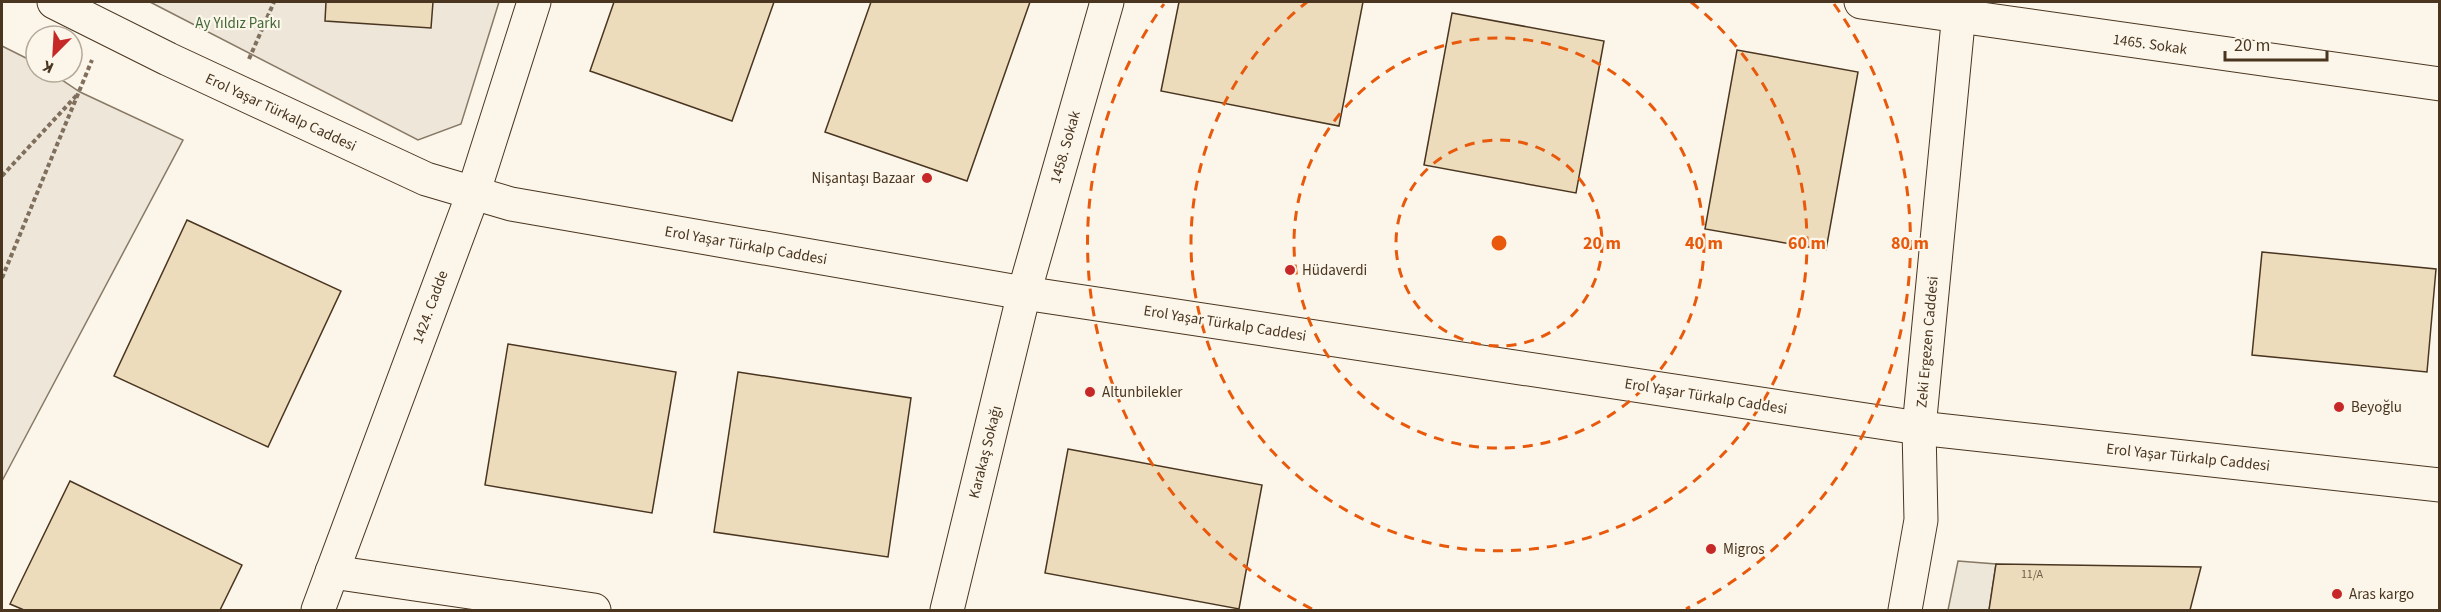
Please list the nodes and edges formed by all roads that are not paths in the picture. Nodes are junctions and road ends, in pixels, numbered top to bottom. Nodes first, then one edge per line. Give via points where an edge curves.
1 (54, 2) edge
2 (534, 2) edge
3 (1107, 2) edge
4 (1861, 2) edge
5 (1959, 9) edge
6 (2439, 84) edge
7 (473, 194) junction
8 (1024, 293) junction
9 (1919, 428) junction
10 (2439, 484) edge
11 (332, 572) junction
12 (318, 610) edge
13 (594, 610) edge
14 (947, 610) edge
15 (1905, 610) edge

1 - 7 street, Erol Yaşar Türkalp Caddesi via 426,179
2 - 7 street, 1424. Cadde
3 - 8 street, 1458. Sokak
4 - 5 street, 1465. Sokak
5 - 6 street, 1465. Sokak
5 - 9 street, Zeki Ergezen Caddesi
7 - 8 street, Erol Yaşar Türkalp Caddesi via 511,204
7 - 11 street, 1424. Cadde
8 - 9 street, Erol Yaşar Türkalp Caddesi
8 - 14 street, Karakaş Sokağı
9 - 10 street, Erol Yaşar Türkalp Caddesi
9 - 15 street, Zeki Ergezen Caddesi via 1921,520
11 - 12 street, 1424. Cadde
11 - 13 street

